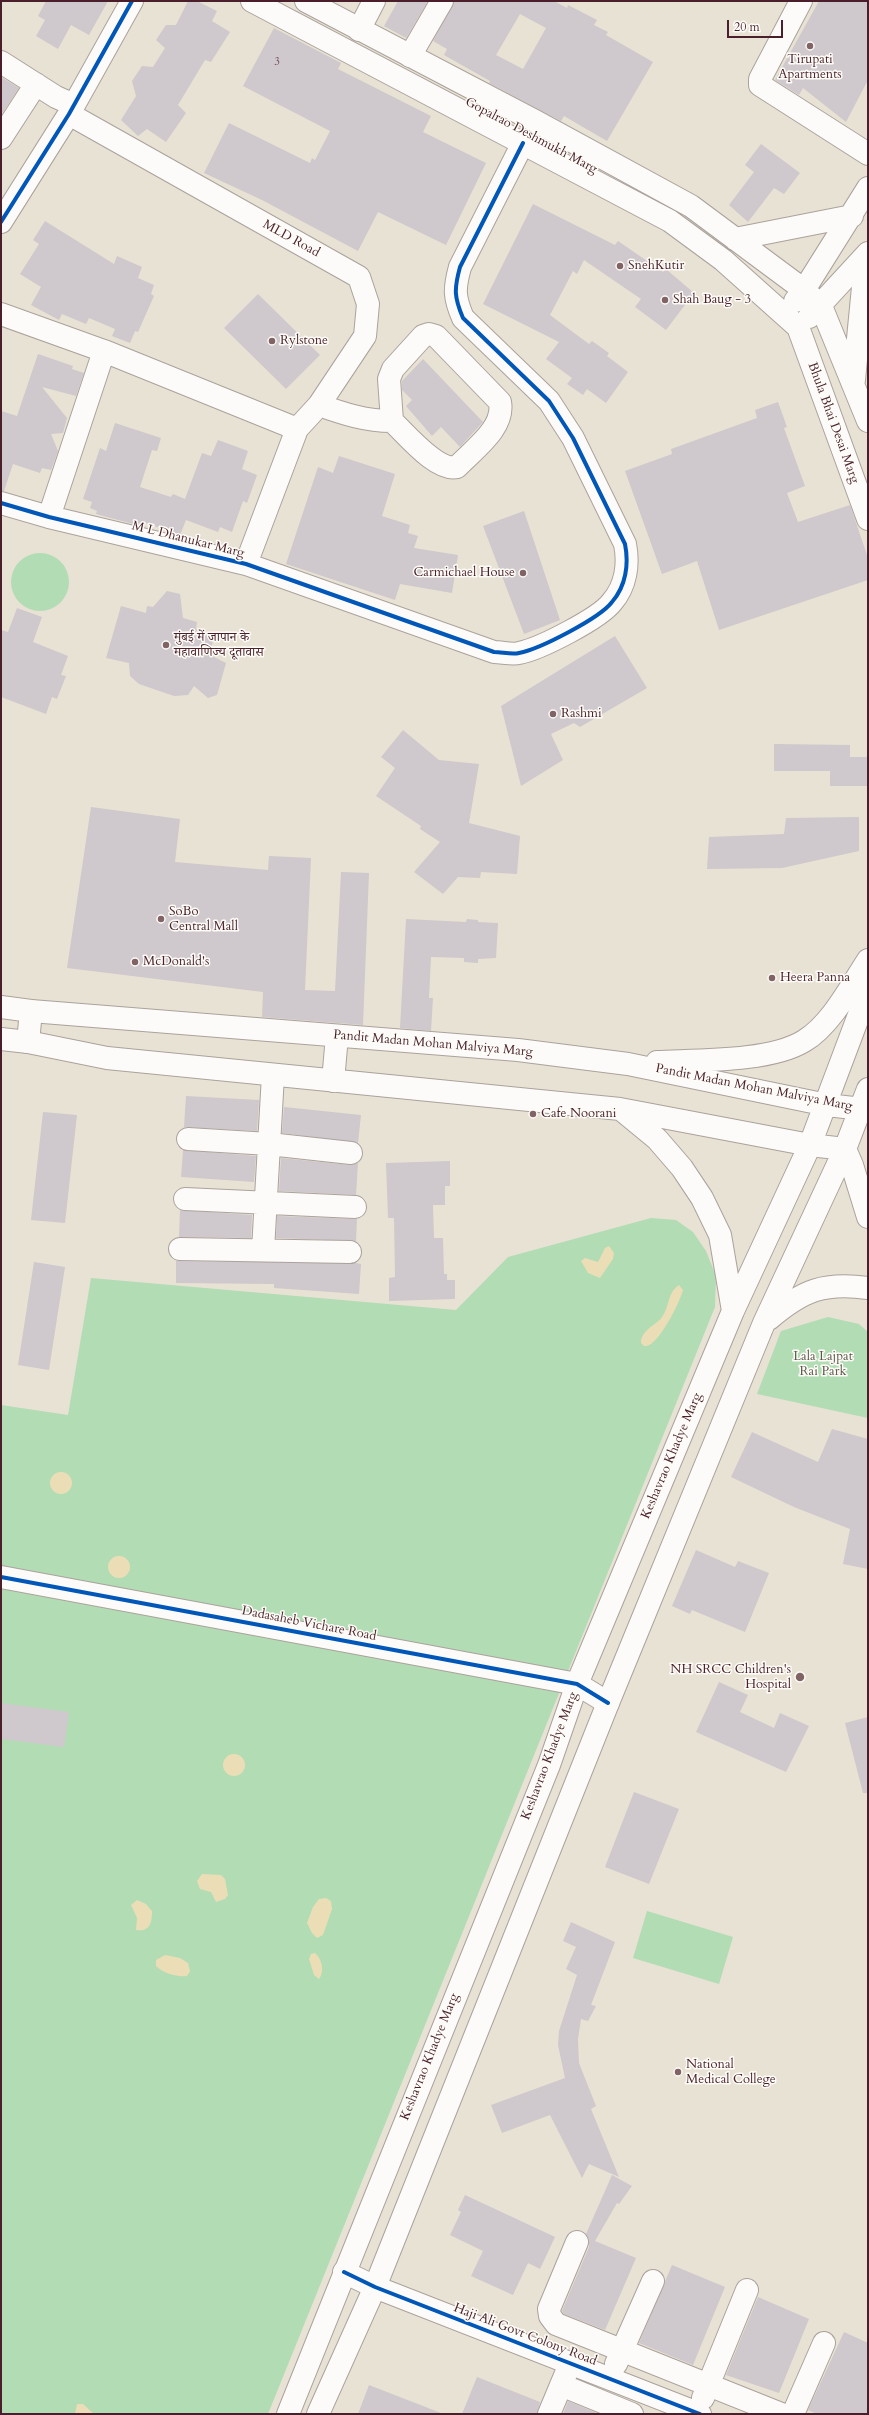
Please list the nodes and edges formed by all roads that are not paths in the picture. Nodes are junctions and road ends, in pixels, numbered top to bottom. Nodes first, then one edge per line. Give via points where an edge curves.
1 (132, 1) edge
2 (252, 1) edge
3 (306, 1) edge
4 (374, 1) edge
5 (442, 1) edge
6 (801, 1) edge
7 (359, 30) junction
8 (410, 56) junction
9 (1, 62) edge
10 (36, 84) junction
11 (68, 107) junction
12 (1, 138) edge
13 (523, 143) junction
14 (868, 154) edge
15 (868, 188) edge
16 (852, 216) junction
17 (1, 222) edge
18 (735, 239) junction
19 (867, 254) edge
20 (804, 290) junction
21 (821, 306) junction
22 (1, 314) edge
23 (791, 320) junction
24 (104, 352) junction
25 (854, 383) junction
26 (319, 405) junction
27 (392, 421) junction
28 (868, 421) edge
29 (297, 430) junction
30 (1, 503) edge
31 (49, 517) junction
32 (868, 519) edge
33 (246, 564) junction
34 (868, 960) edge
35 (868, 991) edge
36 (1, 1007) edge
37 (31, 1011) junction
38 (337, 1036) junction
39 (1, 1039) edge
40 (28, 1042) junction
41 (628, 1064) junction
42 (273, 1075) junction
43 (333, 1081) junction
44 (827, 1105) junction
45 (866, 1105) edge
46 (620, 1109) junction
47 (188, 1139) dead end
48 (269, 1144) junction
49 (810, 1145) junction
50 (845, 1149) junction
51 (351, 1153) dead end
52 (185, 1199) dead end
53 (266, 1203) junction
54 (354, 1208) dead end
55 (868, 1218) edge
56 (180, 1249) dead end
57 (263, 1250) junction
58 (350, 1252) dead end
59 (868, 1288) edge
60 (733, 1311) junction
61 (764, 1323) junction
62 (1, 1577) edge
63 (577, 1684) junction
64 (608, 1703) junction
65 (577, 2242) dead end
66 (344, 2272) junction
67 (653, 2281) dead end
68 (374, 2287) junction
69 (747, 2290) dead end
70 (824, 2343) dead end
71 (622, 2350) junction
72 (570, 2363) junction
73 (610, 2379) junction
74 (561, 2385) junction
75 (708, 2385) junction
76 (647, 2404) edge
77 (698, 2413) edge
78 (288, 2414) edge
79 (318, 2414) edge
80 (549, 2414) edge
81 (632, 2414) edge
82 (781, 2414) edge
83 (793, 2414) edge

1 - 11 main road
2 - 13 main road, Gopalrao Deshmukh Marg
3 - 7 main road, Gopalrao Deshmukh Marg
4 - 7 main road
5 - 8 main road
6 - 14 main road via 760,79 760,85
7 - 8 main road, Gopalrao Deshmukh Marg
8 - 18 main road, Gopalrao Deshmukh Marg via 691,206
9 - 10 main road, MLD Road
10 - 11 main road, MLD Road
10 - 12 main road
11 - 17 main road
11 - 26 main road, MLD Road via 359,277 368,304 365,336
13 - 23 main road, Gopalrao Deshmukh Marg via 670,221 723,260
13 - 33 main road, M L Dhanukar Marg via 460,267 455,286 456,302 463,318 549,401 573,438 625,544 625,578 612,602 578,628 538,647 518,654 494,652
15 - 16 main road
16 - 18 main road
16 - 20 main road
18 - 20 main road, Gopalrao Deshmukh Marg
19 - 21 main road
19 - 25 main road
20 - 21 main road, Gopalrao Deshmukh Marg
20 - 23 main road
21 - 23 main road
21 - 25 main road
22 - 24 main road
23 - 32 main road, Bhula Bhai Desai Marg
24 - 29 main road
24 - 31 main road
25 - 28 main road
26 - 27 main road via 353,417 372,421
26 - 29 main road, MLD Road
27 - 27 main road via 438,464 449,469 457,467 462,462 498,423 502,412 500,402 436,336 429,334 423,336 393,369 389,379
29 - 33 main road, MLD Road
30 - 31 main road, M L Dhanukar Marg
31 - 33 main road, M L Dhanukar Marg
34 - 41 main road via 831,1016 804,1041 774,1053
35 - 44 main road
36 - 37 main road, Pandit Madan Mohan Malviya Marg
37 - 38 main road, Pandit Madan Mohan Malviya Marg
37 - 40 main road
38 - 41 main road, Pandit Madan Mohan Malviya Marg via 518,1050
38 - 43 main road
39 - 40 main road
40 - 42 main road via 107,1058
41 - 44 main road, Pandit Madan Mohan Malviya Marg
42 - 43 main road
42 - 48 main road
43 - 46 main road
44 - 45 main road, Pandit Madan Mohan Malviya Marg
44 - 49 main road, Keshavrao Khadye Marg
45 - 50 main road
46 - 49 main road
46 - 60 main road via 657,1139 682,1168 702,1198 720,1235
47 - 48 main road
48 - 51 main road
48 - 53 main road
49 - 50 main road
49 - 60 main road, Keshavrao Khadye Marg
50 - 55 main road
50 - 61 main road
52 - 53 main road
53 - 54 main road
53 - 57 main road
56 - 57 main road
57 - 58 main road
59 - 61 main road via 845,1285 817,1289 791,1300
60 - 63 main road, Keshavrao Khadye Marg
61 - 64 main road
62 - 63 main road, Dadasaheb Vichare Road
63 - 64 main road, Dadasaheb Vichare Road
63 - 66 main road, Keshavrao Khadye Marg via 549,1765
64 - 68 main road
65 - 71 main road via 549,2309 550,2316 556,2324
66 - 68 main road, Haji Ali Govt Colony Road
66 - 78 main road, Keshavrao Khadye Marg
67 - 71 main road
68 - 72 main road, Haji Ali Govt Colony Road
68 - 79 main road
69 - 75 main road
70 - 83 main road
71 - 73 main road
71 - 75 main road
72 - 73 main road, Haji Ali Govt Colony Road
72 - 74 main road
73 - 76 main road, Haji Ali Govt Colony Road
74 - 80 main road
74 - 81 main road
75 - 77 main road
75 - 82 main road
76 - 77 main road, Haji Ali Govt Colony Road

